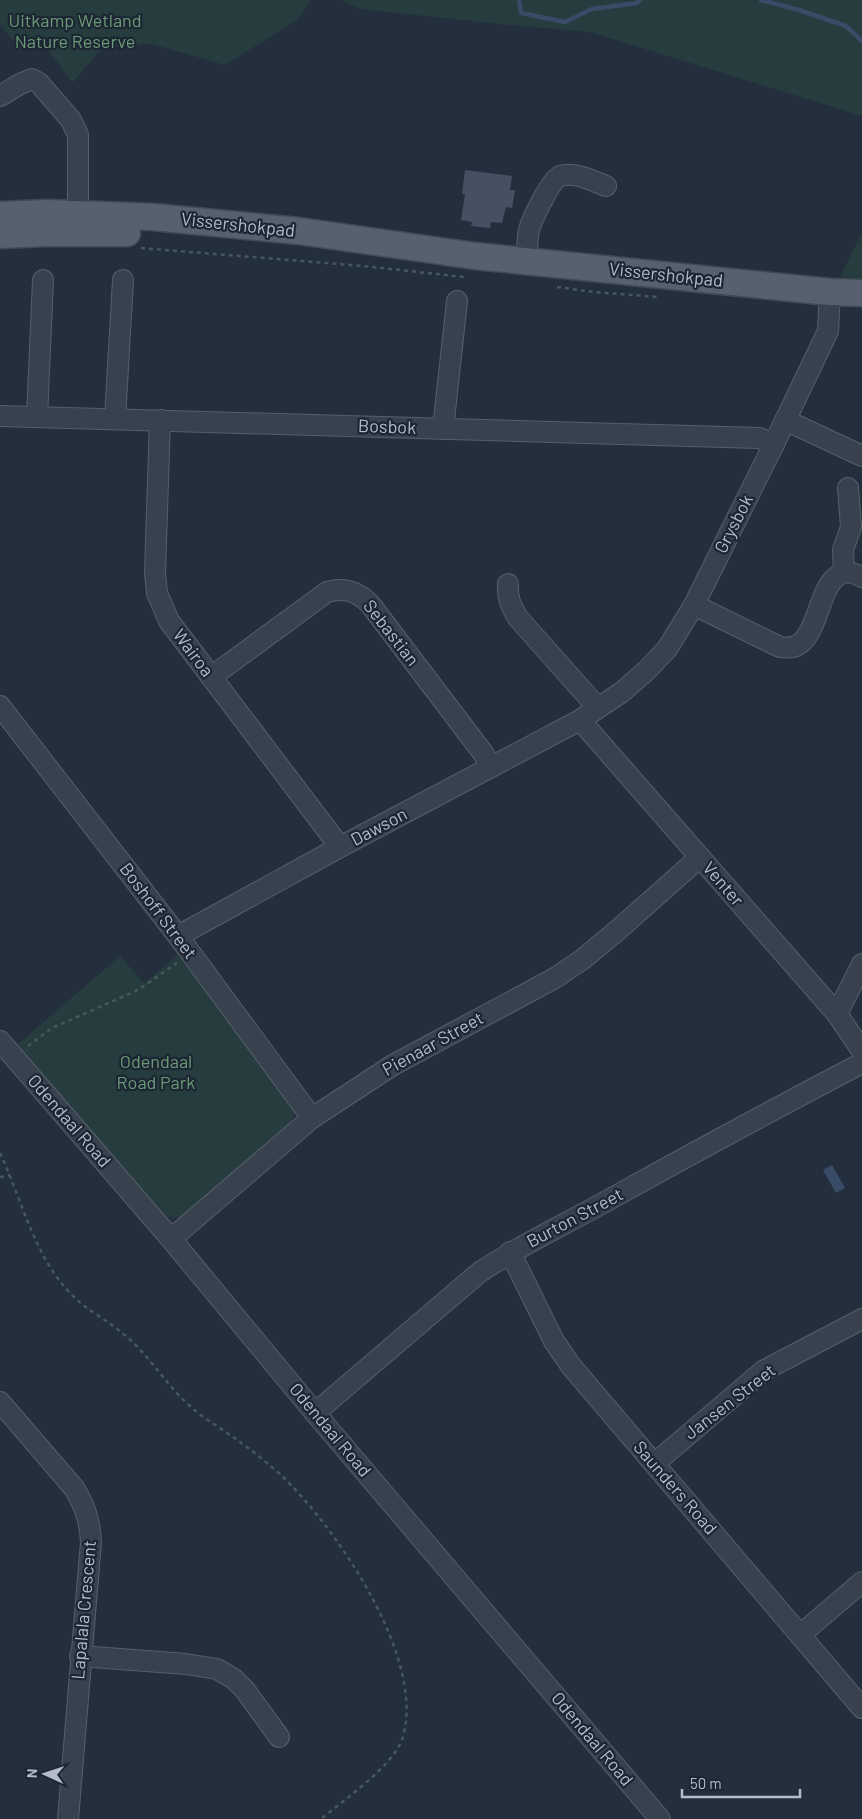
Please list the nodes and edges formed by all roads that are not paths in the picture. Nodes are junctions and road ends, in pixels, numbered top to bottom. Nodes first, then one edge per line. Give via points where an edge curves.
1 (0, 96) edge
2 (606, 186) dead end
3 (0, 215) edge
4 (76, 223) junction
5 (0, 235) edge
6 (527, 261) junction
7 (43, 280) dead end
8 (123, 280) dead end
9 (830, 292) junction
10 (860, 292) edge
11 (457, 301) dead end
12 (0, 416) edge
13 (37, 417) junction
14 (115, 419) junction
15 (160, 420) junction
16 (785, 420) junction
17 (443, 429) junction
18 (774, 444) junction
19 (862, 456) edge
20 (848, 488) dead end
21 (853, 574) edge
22 (508, 584) dead end
23 (694, 604) junction
24 (211, 677) junction
25 (0, 706) edge
26 (598, 708) junction
27 (580, 720) junction
28 (491, 767) junction
29 (340, 847) junction
30 (700, 857) junction
31 (178, 936) junction
32 (862, 964) edge
33 (837, 1014) junction
34 (0, 1041) edge
35 (862, 1051) edge
36 (862, 1063) edge
37 (312, 1118) junction
38 (171, 1240) junction
39 (510, 1252) junction
40 (862, 1319) edge
41 (0, 1402) edge
42 (315, 1413) junction
43 (655, 1463) junction
44 (862, 1582) edge
45 (800, 1635) junction
46 (80, 1656) junction
47 (862, 1708) edge
48 (279, 1737) dead end
49 (68, 1819) edge
50 (660, 1819) edge

1 - 4 street via 32,79 74,125 79,140
2 - 6 street via 579,176 559,176 531,224
3 - 4 main road, Vissershokpad
4 - 5 main road, Vissershokpad
4 - 6 main road, Vissershokpad via 153,217 299,231 472,267
6 - 9 main road, Vissershokpad
7 - 13 street
8 - 14 street
9 - 10 main road, Vissershokpad
9 - 16 street, Grysbok via 828,331
11 - 17 street
12 - 13 street, Bosbok
13 - 14 street, Bosbok
14 - 15 street, Bosbok
15 - 17 street, Bosbok
15 - 24 street, Wairoa via 157,593 168,621
16 - 18 street, Grysbok
16 - 19 street
17 - 18 street, Bosbok via 759,438
18 - 23 street, Grysbok
20 - 21 street via 851,527 843,550
21 - 23 street via 837,576 806,638 790,648 780,648
22 - 26 street via 507,594 518,618
23 - 26 street, Grysbok via 667,649 622,692
24 - 28 street, Sebastian via 327,592 341,589 356,592 370,604
24 - 29 street, Wairoa
25 - 31 street, Boshoff Street
26 - 27 street, Grysbok
27 - 28 street, Dawson
27 - 30 street, Venter
28 - 29 street, Dawson
29 - 31 street, Dawson
30 - 33 street, Venter
30 - 37 street, Pienaar Street via 612,935 555,978 393,1065
31 - 37 street, Boshoff Street
32 - 33 street
33 - 35 street, Venter
34 - 38 street, Odendaal Road
36 - 39 street, Burton Street
37 - 38 street, Pienaar Street
38 - 42 street, Odendaal Road
39 - 42 street, Burton Street via 480,1272
39 - 43 street, Saunders Road via 554,1341 571,1366
40 - 43 street, Jansen Street via 763,1371
41 - 46 street, Lapalala Crescent via 74,1488 88,1514 91,1542
42 - 50 street, Odendaal Road
43 - 45 street, Saunders Road
44 - 45 street
45 - 47 street, Saunders Road
46 - 48 street via 217,1669 245,1690
46 - 49 street, Lapalala Crescent

